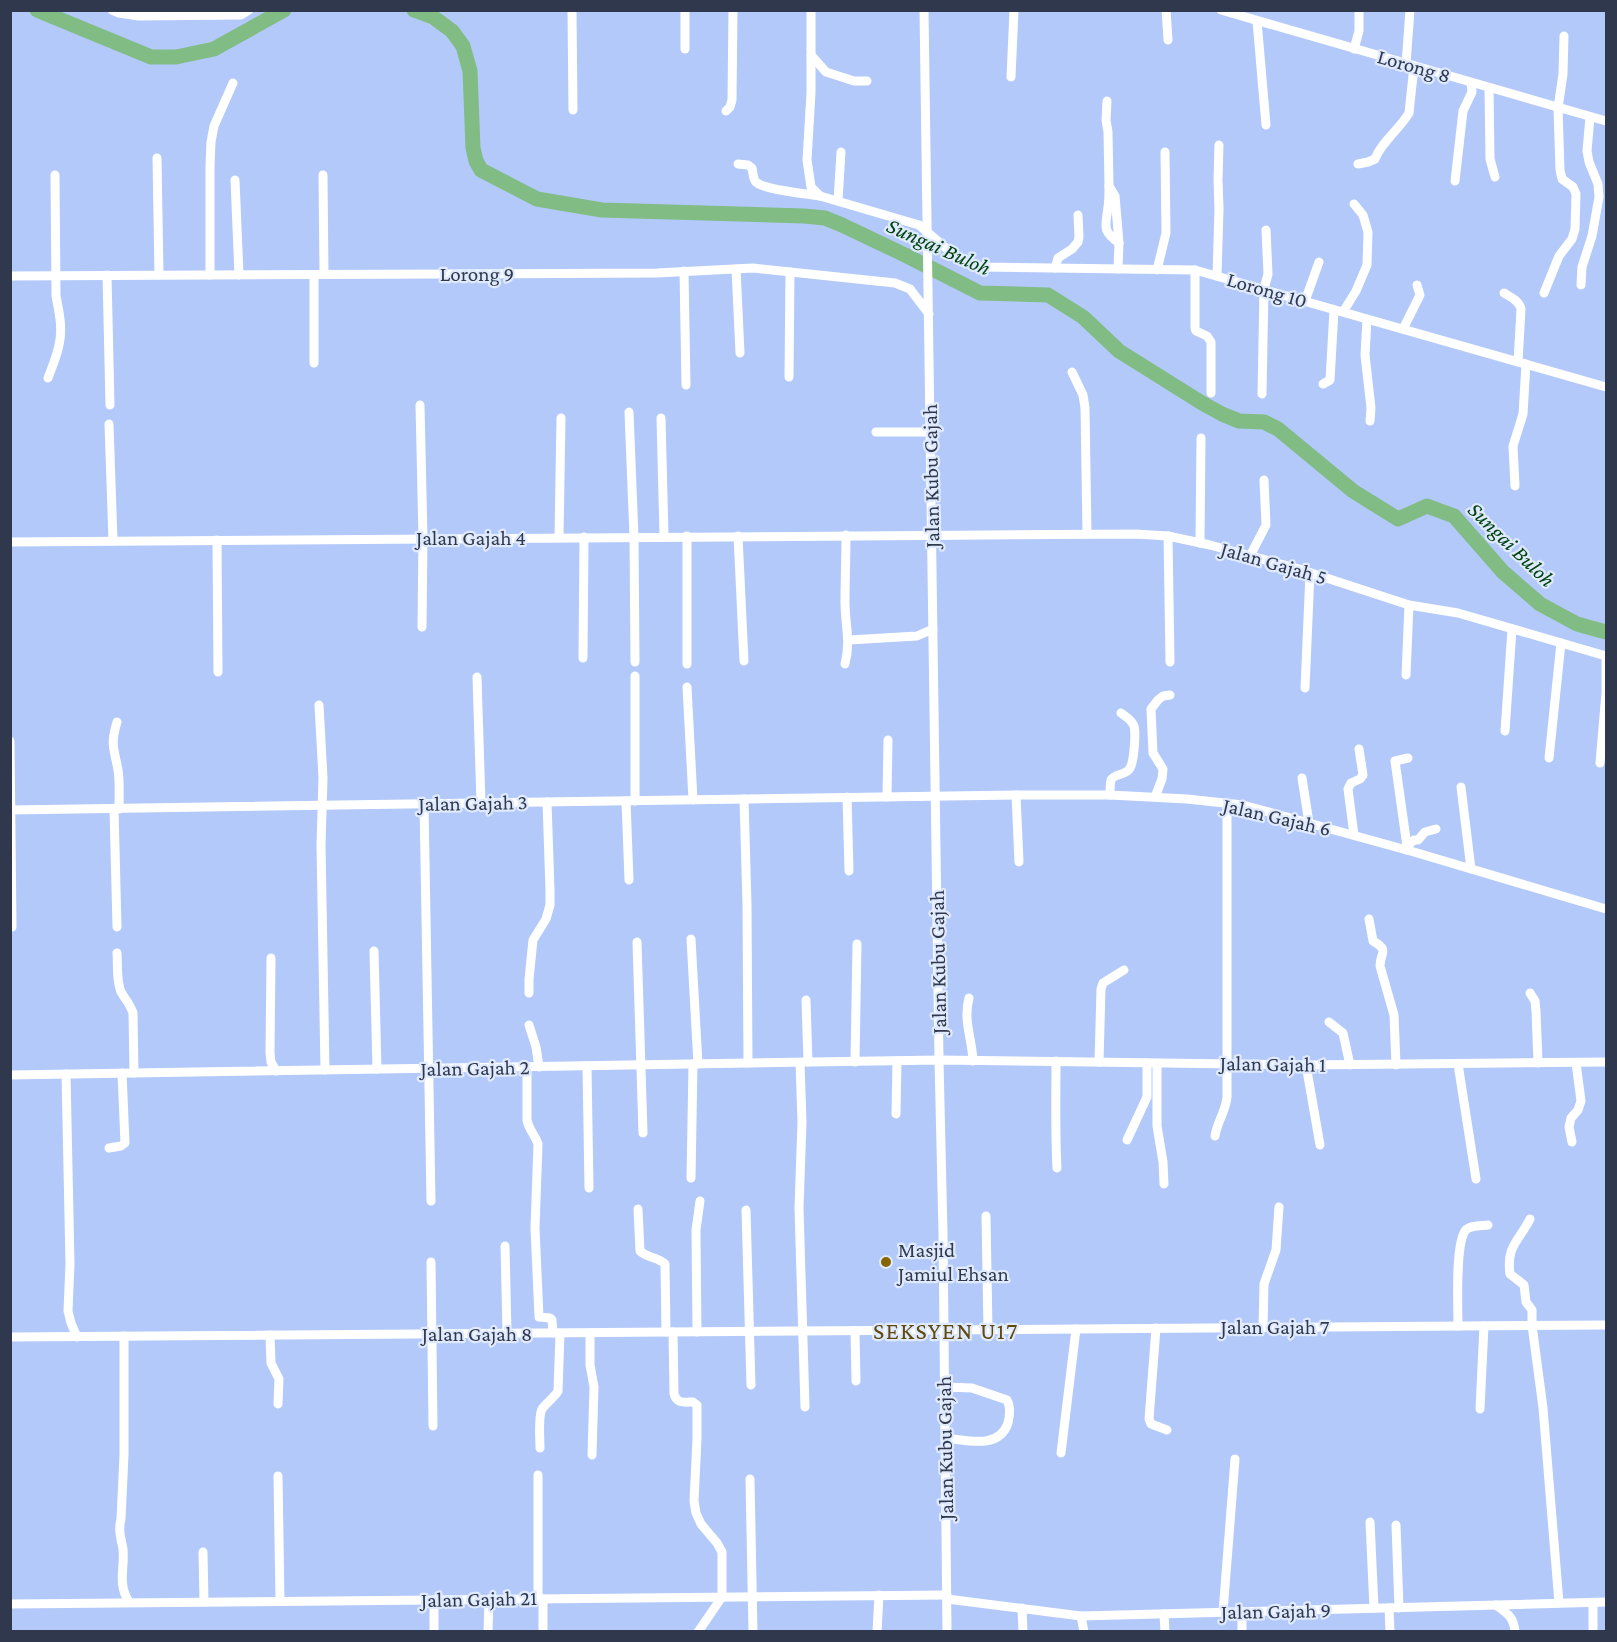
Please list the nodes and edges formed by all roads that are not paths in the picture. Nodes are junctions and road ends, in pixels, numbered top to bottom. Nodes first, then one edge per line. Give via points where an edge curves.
1 (112, 10) edge
2 (249, 10) edge
3 (572, 10) edge
4 (685, 10) edge
5 (733, 10) edge
6 (811, 10) edge
7 (924, 10) edge
8 (1014, 10) edge
9 (1166, 10) edge
10 (1221, 10) edge
11 (1359, 10) edge
12 (1410, 10) edge
13 (158, 13) edge
14 (1257, 21) junction
15 (1564, 36) dead end
16 (1168, 40) dead end
17 (685, 49) dead end
18 (1354, 49) junction
19 (811, 55) junction
20 (1410, 65) junction
21 (1011, 77) dead end
22 (867, 81) dead end
23 (233, 83) dead end
24 (1472, 83) junction
25 (1489, 88) junction
26 (1107, 101) dead end
27 (1558, 108) junction
28 (573, 110) dead end
29 (726, 111) dead end
30 (1590, 117) junction
31 (1606, 122) edge
32 (1266, 125) dead end
33 (1219, 145) dead end
34 (841, 152) dead end
35 (1165, 152) dead end
36 (157, 158) dead end
37 (738, 164) dead end
38 (1358, 164) dead end
39 (55, 175) dead end
40 (323, 176) dead end
41 (1495, 177) dead end
42 (235, 180) dead end
43 (1455, 181) dead end
44 (820, 196) junction
45 (838, 201) junction
46 (1354, 204) dead end
47 (1078, 215) dead end
48 (1266, 230) dead end
49 (928, 237) junction
50 (1319, 262) dead end
51 (1055, 268) junction
52 (736, 269) junction
53 (1118, 269) junction
54 (1157, 270) junction
55 (1195, 270) junction
56 (684, 271) junction
57 (790, 272) junction
58 (314, 274) junction
59 (324, 274) junction
60 (159, 275) junction
61 (210, 275) junction
62 (239, 275) junction
63 (10, 276) edge
64 (56, 276) junction
65 (106, 276) junction
66 (1217, 276) junction
67 (1418, 285) dead end
68 (1581, 285) dead end
69 (1264, 290) junction
70 (1504, 293) dead end
71 (1544, 293) dead end
72 (1305, 301) junction
73 (1339, 311) junction
74 (929, 314) junction
75 (1367, 319) junction
76 (1402, 329) junction
77 (740, 352) dead end
78 (314, 363) dead end
79 (1522, 363) junction
80 (1072, 372) dead end
81 (789, 377) dead end
82 (48, 378) dead end
83 (1323, 384) dead end
84 (686, 385) dead end
85 (1606, 387) edge
86 (1211, 393) dead end
87 (1262, 394) dead end
88 (110, 405) dead end
89 (420, 405) dead end
90 (629, 412) dead end
91 (561, 418) dead end
92 (661, 418) dead end
93 (1370, 422) dead end
94 (109, 424) dead end
95 (876, 432) dead end
96 (931, 432) junction
97 (1201, 438) dead end
98 (1264, 480) dead end
99 (1515, 486) dead end
100 (932, 534) junction
101 (1088, 534) junction
102 (846, 535) junction
103 (664, 536) junction
104 (687, 536) junction
105 (738, 536) junction
106 (1168, 536) junction
107 (559, 537) junction
108 (584, 537) junction
109 (634, 537) junction
110 (423, 538) junction
111 (217, 540) junction
112 (113, 541) junction
113 (10, 542) edge
114 (1200, 543) junction
115 (1250, 556) junction
116 (1310, 573) junction
117 (1409, 605) junction
118 (422, 627) dead end
119 (1512, 628) junction
120 (933, 629) junction
121 (849, 640) junction
122 (1561, 643) junction
123 (1606, 656) edge
124 (583, 658) dead end
125 (744, 661) dead end
126 (634, 662) dead end
127 (1170, 662) dead end
128 (687, 664) dead end
129 (845, 664) dead end
130 (219, 672) dead end
131 (1406, 675) dead end
132 (635, 676) dead end
133 (477, 677) dead end
134 (687, 687) dead end
135 (1305, 688) dead end
136 (1170, 694) dead end
137 (319, 705) dead end
138 (1121, 713) dead end
139 (117, 722) dead end
140 (1505, 731) dead end
141 (888, 740) dead end
142 (10, 741) edge
143 (1359, 749) dead end
144 (1408, 758) dead end
145 (1549, 758) dead end
146 (1600, 763) dead end
147 (1302, 778) dead end
148 (1461, 787) dead end
149 (1016, 795) junction
150 (1110, 795) junction
151 (936, 796) junction
152 (847, 797) junction
153 (887, 797) junction
154 (1155, 797) junction
155 (744, 799) junction
156 (693, 800) junction
157 (631, 801) junction
158 (547, 802) junction
159 (482, 803) junction
160 (424, 804) junction
161 (1227, 804) junction
162 (322, 806) junction
163 (116, 809) junction
164 (11, 810) edge
165 (1309, 823) junction
166 (1436, 829) dead end
167 (1354, 836) junction
168 (1406, 848) junction
169 (1019, 862) dead end
170 (1471, 869) junction
171 (849, 871) dead end
172 (629, 880) dead end
173 (1606, 909) edge
174 (1369, 919) dead end
175 (12, 927) edge
176 (117, 927) dead end
177 (691, 939) dead end
178 (637, 942) dead end
179 (857, 944) dead end
180 (374, 951) dead end
181 (117, 953) dead end
182 (271, 958) dead end
183 (1124, 970) dead end
184 (530, 993) dead end
185 (1530, 993) dead end
186 (969, 998) dead end
187 (806, 1000) dead end
188 (1329, 1022) dead end
189 (529, 1025) dead end
190 (939, 1060) junction
191 (897, 1061) junction
192 (973, 1061) junction
193 (1056, 1061) junction
194 (855, 1062) junction
195 (1099, 1062) junction
196 (1606, 1062) edge
197 (748, 1063) junction
198 (804, 1063) junction
199 (1147, 1063) junction
200 (1538, 1063) junction
201 (1576, 1063) junction
202 (695, 1064) junction
203 (1158, 1064) junction
204 (1227, 1064) junction
205 (1458, 1064) junction
206 (641, 1065) junction
207 (1306, 1065) junction
208 (1350, 1065) junction
209 (1396, 1065) junction
210 (587, 1066) junction
211 (527, 1067) junction
212 (539, 1067) junction
213 (430, 1068) junction
214 (377, 1069) junction
215 (325, 1070) junction
216 (276, 1071) junction
217 (122, 1073) junction
218 (134, 1073) junction
219 (66, 1074) junction
220 (10, 1075) edge
221 (896, 1114) dead end
222 (643, 1133) dead end
223 (1215, 1136) dead end
224 (1127, 1140) dead end
225 (1572, 1142) dead end
226 (1320, 1145) dead end
227 (109, 1148) dead end
228 (1057, 1168) dead end
229 (691, 1178) dead end
230 (1476, 1179) dead end
231 (1164, 1184) dead end
232 (589, 1188) dead end
233 (431, 1201) dead end
234 (700, 1201) dead end
235 (1279, 1207) dead end
236 (638, 1209) dead end
237 (746, 1210) dead end
238 (986, 1216) dead end
239 (1530, 1219) dead end
240 (1488, 1225) dead end
241 (505, 1246) dead end
242 (431, 1262) dead end
243 (539, 1317) junction
244 (1532, 1325) junction
245 (1606, 1325) edge
246 (1458, 1326) junction
247 (1484, 1326) junction
248 (1263, 1327) junction
249 (1156, 1328) junction
250 (1076, 1329) junction
251 (855, 1330) junction
252 (944, 1330) junction
253 (988, 1330) junction
254 (750, 1331) junction
255 (803, 1331) junction
256 (669, 1332) junction
257 (697, 1332) junction
258 (507, 1333) junction
259 (541, 1333) junction
260 (556, 1333) junction
261 (590, 1333) junction
262 (432, 1334) junction
263 (270, 1335) junction
264 (124, 1336) junction
265 (10, 1337) edge
266 (77, 1337) junction
267 (856, 1381) dead end
268 (752, 1384) dead end
269 (945, 1388) junction
270 (278, 1404) dead end
271 (805, 1407) dead end
272 (1480, 1409) dead end
273 (433, 1426) dead end
274 (1167, 1430) dead end
275 (945, 1437) junction
276 (540, 1448) dead end
277 (1061, 1453) dead end
278 (592, 1455) dead end
279 (1235, 1459) dead end
280 (538, 1475) dead end
281 (278, 1476) dead end
282 (750, 1479) dead end
283 (1370, 1522) dead end
284 (1396, 1526) dead end
285 (203, 1552) dead end
286 (879, 1595) junction
287 (722, 1597) junction
288 (752, 1597) junction
289 (947, 1597) junction
290 (489, 1599) junction
291 (541, 1599) junction
292 (434, 1600) junction
293 (280, 1601) junction
294 (129, 1602) junction
295 (204, 1602) junction
296 (1606, 1602) edge
297 (1593, 1603) junction
298 (10, 1604) edge
299 (1559, 1604) junction
300 (1496, 1605) junction
301 (1022, 1608) junction
302 (1374, 1608) junction
303 (1394, 1608) junction
304 (1223, 1612) junction
305 (1242, 1612) junction
306 (1164, 1614) junction
307 (1081, 1616) junction
308 (434, 1632) edge
309 (488, 1632) edge
310 (543, 1632) edge
311 (698, 1632) edge
312 (753, 1632) edge
313 (877, 1632) edge
314 (947, 1632) edge
315 (1023, 1632) edge
316 (1084, 1632) edge
317 (1165, 1632) edge
318 (1242, 1632) edge
319 (1390, 1632) edge
320 (1515, 1632) edge
321 (1593, 1632) edge

1 - 13 street via 139,16
2 - 13 street via 241,15
3 - 28 street
4 - 17 street
5 - 29 street via 732,100
6 - 19 street
7 - 49 street, Jalan Kubu Gajah
8 - 21 street
9 - 16 street
10 - 14 street, Lorong 8
11 - 18 street
12 - 20 street
14 - 18 street, Lorong 8
14 - 32 street
15 - 27 street
18 - 20 street, Lorong 8
19 - 22 street via 826,72
19 - 44 street via 807,160 811,187
20 - 24 street, Lorong 8
20 - 38 street via 1409,113 1375,159
23 - 61 street via 211,142
24 - 25 street, Lorong 8
24 - 43 street via 1463,111
25 - 27 street, Lorong 8
25 - 41 street via 1490,159
26 - 53 street via 1109,186 1105,219 1106,228 1119,243
27 - 30 street, Lorong 8
27 - 71 street via 1560,170 1562,179 1576,194 1575,229 1558,256
30 - 31 street, Lorong 8
30 - 68 street via 1587,151 1599,197
33 - 66 street
34 - 45 street
35 - 54 street via 1166,233
36 - 60 street
37 - 44 street, Lorong 10 via 752,168 759,184
39 - 64 street
40 - 59 street
42 - 62 street
44 - 45 street, Lorong 10
45 - 49 street, Lorong 10 via 919,225
46 - 73 street via 1363,215 1368,232 1367,265 1356,291
47 - 51 street via 1078,242 1058,258
48 - 69 street via 1268,274
49 - 51 street, Lorong 10 via 955,256 981,267
49 - 74 street, Jalan Kubu Gajah
50 - 72 street
51 - 53 street, Lorong 10
52 - 56 street, Lorong 9
52 - 57 street, Lorong 9
52 - 77 street
53 - 54 street, Lorong 10
54 - 55 street, Lorong 10
55 - 66 street, Lorong 10
55 - 86 street via 1195,327 1211,342
56 - 59 street, Lorong 9
56 - 84 street
57 - 74 street, Lorong 9 via 904,285
57 - 81 street
58 - 59 street, Lorong 9
58 - 62 street, Lorong 9
58 - 78 street
60 - 61 street, Lorong 9
60 - 65 street, Lorong 9
61 - 62 street, Lorong 9
63 - 64 street, Lorong 9
64 - 65 street, Lorong 9
64 - 82 street via 61,330
65 - 88 street
66 - 69 street, Lorong 10
67 - 76 street via 1420,295
69 - 72 street, Lorong 10
69 - 87 street
70 - 79 street via 1520,305
72 - 73 street, Lorong 10
73 - 75 street, Lorong 10
73 - 83 street via 1330,380
74 - 96 street, Jalan Kubu Gajah
75 - 76 street, Lorong 10
75 - 93 street via 1365,355
76 - 79 street, Lorong 10
79 - 85 street, Lorong 10
79 - 99 street via 1522,414 1513,446
80 - 101 street via 1085,408
89 - 110 street
90 - 109 street
91 - 107 street
92 - 103 street
94 - 112 street
95 - 96 street
96 - 100 street, Jalan Kubu Gajah
97 - 114 street
98 - 115 street via 1266,525
100 - 101 street, Jalan Gajah 5
100 - 102 street, Jalan Gajah 4
100 - 120 street, Jalan Kubu Gajah
101 - 106 street, Jalan Gajah 5
102 - 105 street, Jalan Gajah 4
102 - 121 street via 845,618
103 - 104 street, Jalan Gajah 4
103 - 109 street, Jalan Gajah 4
104 - 105 street, Jalan Gajah 4
104 - 128 street
105 - 125 street
106 - 114 street, Jalan Gajah 5
106 - 127 street
107 - 108 street, Jalan Gajah 4
107 - 110 street, Jalan Gajah 4
108 - 109 street, Jalan Gajah 4
108 - 124 street
109 - 126 street
110 - 111 street, Jalan Gajah 4
110 - 118 street
111 - 112 street, Jalan Gajah 4
111 - 130 street
112 - 113 street, Jalan Gajah 4
114 - 115 street, Jalan Gajah 5
115 - 116 street, Jalan Gajah 5
116 - 117 street, Jalan Gajah 5
116 - 135 street
117 - 119 street, Jalan Gajah 5
117 - 131 street
119 - 122 street, Jalan Gajah 5
119 - 140 street
120 - 121 street via 917,636
120 - 151 street, Jalan Kubu Gajah
121 - 129 street
122 - 123 street, Jalan Gajah 5
122 - 145 street
123 - 146 street
132 - 157 street
133 - 159 street
134 - 156 street
136 - 154 street via 1151,709 1153,753 1163,769
137 - 162 street
138 - 150 street via 1134,726 1134,754 1131,768 1111,780
139 - 163 street via 112,749 119,783
141 - 153 street
142 - 164 street
143 - 167 street via 1363,775 1348,789
144 - 168 street via 1395,761
147 - 165 street
148 - 170 street
149 - 150 street, Jalan Gajah 6
149 - 151 street, Jalan Gajah 6
149 - 169 street
150 - 154 street, Jalan Gajah 6
151 - 153 street, Jalan Gajah 3
151 - 190 street, Jalan Kubu Gajah
152 - 153 street, Jalan Gajah 3
152 - 155 street, Jalan Gajah 3
152 - 171 street
154 - 161 street, Jalan Gajah 6
155 - 156 street, Jalan Gajah 3
155 - 197 street
156 - 157 street, Jalan Gajah 3
157 - 158 street, Jalan Gajah 3
157 - 172 street
158 - 159 street, Jalan Gajah 3
158 - 184 street via 550,905 533,940
159 - 160 street, Jalan Gajah 3
160 - 162 street, Jalan Gajah 3
160 - 213 street
161 - 165 street, Jalan Gajah 6
161 - 204 street
162 - 163 street, Jalan Gajah 3
162 - 215 street
163 - 164 street, Jalan Gajah 3
163 - 176 street
164 - 175 street
165 - 167 street, Jalan Gajah 6
166 - 168 street via 1425,832
167 - 168 street, Jalan Gajah 6
168 - 170 street, Jalan Gajah 6
170 - 173 street, Jalan Gajah 6
174 - 209 street via 1373,941 1383,949 1380,966 1394,1015
177 - 202 street
178 - 206 street
179 - 194 street
180 - 214 street
181 - 218 street via 118,984 133,1013
182 - 216 street via 270,1053
183 - 195 street via 1103,983 1101,989
185 - 200 street via 1535,1001
186 - 192 street via 966,1023
187 - 198 street
188 - 208 street via 1343,1033
189 - 212 street
190 - 191 street, Jalan Gajah 2
190 - 192 street, Jalan Gajah 1
190 - 252 street, Jalan Kubu Gajah
191 - 194 street, Jalan Gajah 2
191 - 221 street
192 - 193 street, Jalan Gajah 1
193 - 195 street, Jalan Gajah 1
193 - 228 street
194 - 198 street, Jalan Gajah 2
195 - 199 street, Jalan Gajah 1
196 - 201 street, Jalan Gajah 1
197 - 198 street, Jalan Gajah 2
197 - 202 street, Jalan Gajah 2
198 - 255 street via 799,1208
199 - 203 street, Jalan Gajah 1
199 - 224 street via 1147,1098
200 - 201 street, Jalan Gajah 1
200 - 205 street, Jalan Gajah 1
201 - 225 street via 1581,1101 1569,1127
202 - 206 street, Jalan Gajah 2
202 - 229 street
203 - 204 street, Jalan Gajah 1
203 - 231 street via 1158,1126
204 - 207 street, Jalan Gajah 1
204 - 223 street via 1226,1104
205 - 209 street, Jalan Gajah 1
205 - 230 street
206 - 210 street, Jalan Gajah 2
206 - 222 street
207 - 208 street, Jalan Gajah 1
207 - 226 street
208 - 209 street, Jalan Gajah 1
210 - 212 street, Jalan Gajah 2
210 - 232 street
211 - 212 street, Jalan Gajah 2
211 - 213 street, Jalan Gajah 2
211 - 243 street via 527,1120 538,1144 535,1228
213 - 214 street, Jalan Gajah 2
213 - 233 street
214 - 215 street, Jalan Gajah 2
215 - 216 street, Jalan Gajah 2
216 - 218 street, Jalan Gajah 2
217 - 218 street, Jalan Gajah 2
217 - 219 street, Jalan Gajah 2
217 - 227 street via 126,1141
219 - 220 street, Jalan Gajah 2
219 - 266 street via 68,1311
234 - 257 street via 696,1230
235 - 248 street via 1276,1250 1264,1284
236 - 256 street via 640,1251 665,1264
237 - 254 street
238 - 253 street
239 - 244 street via 1514,1242 1509,1266 1510,1274 1524,1285
240 - 246 street via 1469,1227 1460,1245
241 - 258 street
242 - 262 street
243 - 259 street
243 - 260 street via 550,1318
244 - 245 street, Jalan Gajah 7
244 - 247 street, Jalan Gajah 7
244 - 299 street
246 - 247 street, Jalan Gajah 7
246 - 248 street, Jalan Gajah 7
247 - 272 street
248 - 249 street, Jalan Gajah 7
249 - 250 street, Jalan Gajah 7
249 - 274 street via 1149,1419 1151,1424
250 - 253 street, Jalan Gajah 7
250 - 277 street
251 - 252 street, Jalan Gajah 8
251 - 255 street, Jalan Gajah 8
251 - 267 street
252 - 253 street, Jalan Gajah 7
252 - 269 street, Jalan Kubu Gajah
254 - 255 street, Jalan Gajah 8
254 - 257 street, Jalan Gajah 8
254 - 268 street
255 - 271 street
256 - 257 street, Jalan Gajah 8
256 - 261 street, Jalan Gajah 8
256 - 287 street via 674,1394 680,1402 697,1405 694,1501 701,1524 722,1552
258 - 259 street, Jalan Gajah 8
258 - 262 street, Jalan Gajah 8
259 - 260 street, Jalan Gajah 8
260 - 261 street, Jalan Gajah 8
260 - 276 street via 558,1391 542,1409
261 - 278 street via 594,1387
262 - 263 street, Jalan Gajah 8
262 - 273 street
263 - 264 street, Jalan Gajah 8
263 - 270 street via 271,1363 279,1379
264 - 266 street, Jalan Gajah 8
264 - 294 street via 124,1455 119,1527 122,1586
265 - 266 street, Jalan Gajah 8
269 - 275 street, Jalan Kubu Gajah
269 - 275 street via 977,1390 1007,1400 1010,1405 1005,1430 996,1439 985,1442
275 - 289 street, Jalan Kubu Gajah
279 - 304 street
280 - 291 street
281 - 293 street
282 - 288 street
283 - 302 street
284 - 303 street
285 - 295 street
286 - 288 street, Jalan Gajah 21
286 - 289 street, Jalan Gajah 21
286 - 313 street
287 - 288 street, Jalan Gajah 21
287 - 291 street, Jalan Gajah 21
287 - 311 street
288 - 312 street
289 - 301 street, Jalan Gajah 9
289 - 314 street, Jalan Kubu Gajah
290 - 291 street, Jalan Gajah 21
290 - 292 street, Jalan Gajah 21
290 - 309 street
291 - 310 street
292 - 293 street, Jalan Gajah 21
292 - 308 street
293 - 295 street, Jalan Gajah 21
294 - 295 street, Jalan Gajah 21
294 - 298 street, Jalan Gajah 21
296 - 297 street, Jalan Gajah 9
297 - 299 street, Jalan Gajah 9
297 - 321 street
299 - 300 street, Jalan Gajah 9
300 - 303 street, Jalan Gajah 9
300 - 320 street via 1514,1622
301 - 307 street, Jalan Gajah 9
301 - 315 street
302 - 303 street, Jalan Gajah 9
302 - 305 street, Jalan Gajah 9
303 - 319 street
304 - 305 street, Jalan Gajah 9
304 - 306 street, Jalan Gajah 9
305 - 318 street
306 - 307 street, Jalan Gajah 9
306 - 317 street
307 - 316 street

